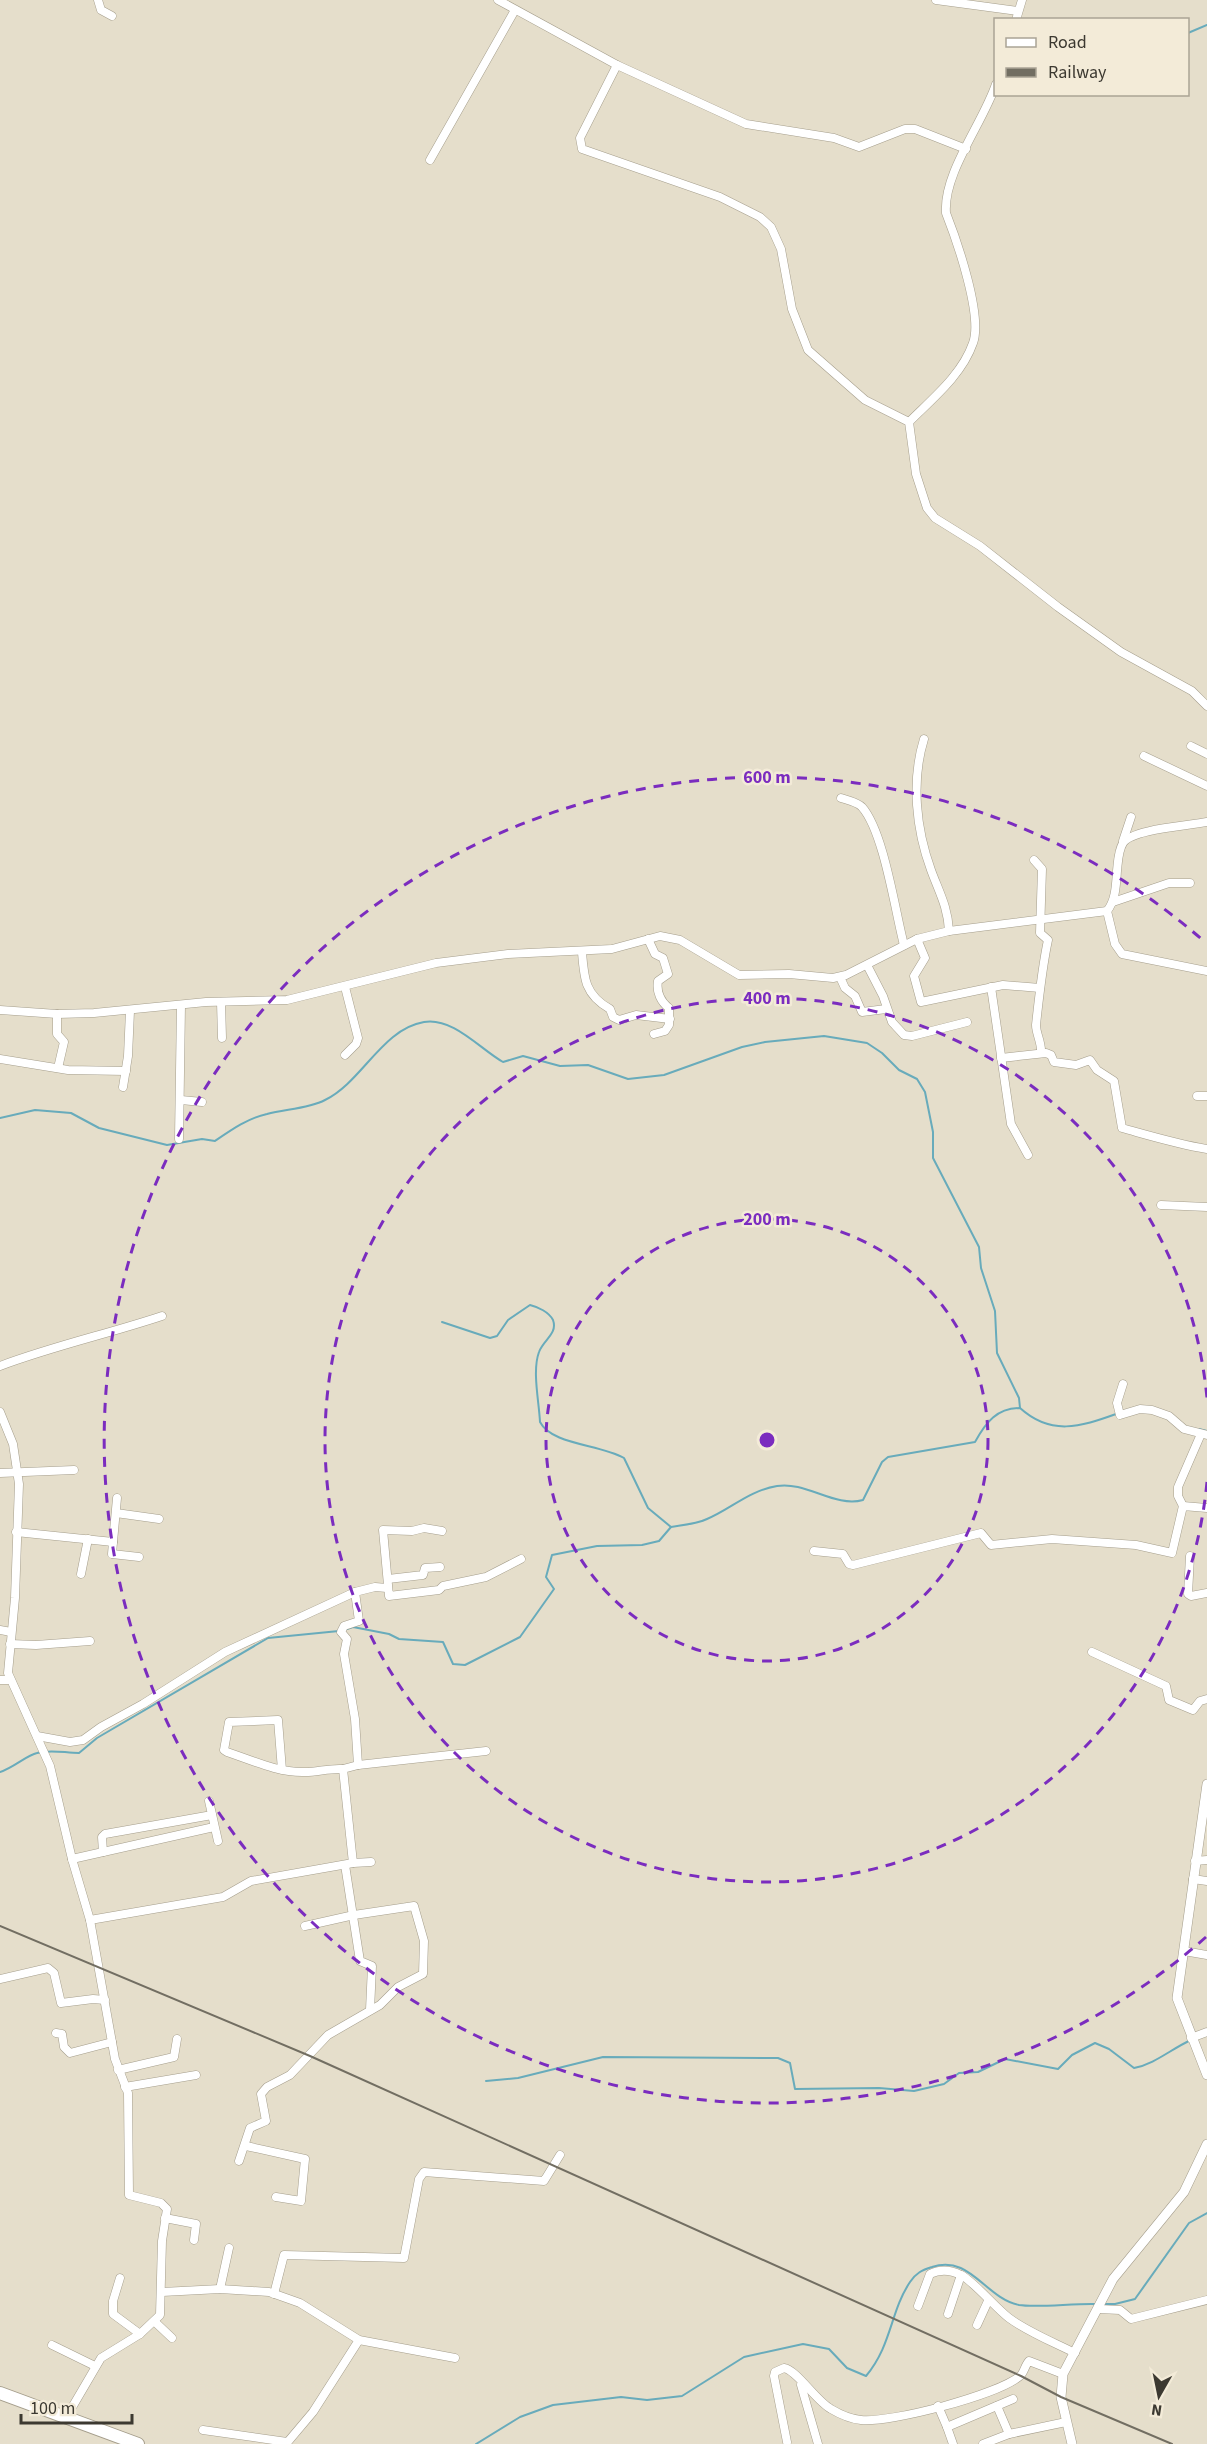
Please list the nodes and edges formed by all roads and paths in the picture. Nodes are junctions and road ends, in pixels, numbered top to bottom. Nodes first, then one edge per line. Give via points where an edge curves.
1 (98, 0) edge
2 (498, 0) edge
3 (936, 0) edge
4 (1022, 0) edge
5 (959, 1) edge
6 (515, 10) junction
7 (1018, 11) junction
8 (112, 16) dead end
9 (1016, 18) edge
10 (616, 65) junction
11 (994, 90) edge
12 (966, 149) junction
13 (430, 160) dead end
14 (909, 422) junction
15 (1207, 706) edge
16 (924, 739) dead end
17 (1191, 746) dead end
18 (1207, 754) edge
19 (1144, 756) dead end
20 (1207, 786) edge
21 (841, 798) dead end
22 (1131, 817) dead end
23 (1207, 822) edge
24 (1123, 843) junction
25 (1034, 860) dead end
26 (1190, 883) dead end
27 (1113, 902) junction
28 (1107, 911) junction
29 (1038, 921) junction
30 (949, 931) junction
31 (648, 939) junction
32 (917, 939) junction
33 (904, 945) junction
34 (582, 952) junction
35 (867, 965) junction
36 (1207, 970) edge
37 (840, 977) junction
38 (345, 987) junction
39 (992, 987) junction
40 (1040, 988) junction
41 (221, 1002) junction
42 (181, 1005) junction
43 (886, 1009) junction
44 (2, 1010) edge
45 (130, 1011) junction
46 (57, 1014) junction
47 (0, 1019) edge
48 (670, 1019) junction
49 (968, 1022) dead end
50 (654, 1034) dead end
51 (222, 1038) dead end
52 (1041, 1053) junction
53 (345, 1055) dead end
54 (1001, 1058) junction
55 (0, 1059) edge
56 (58, 1068) junction
57 (126, 1071) junction
58 (123, 1087) dead end
59 (1197, 1096) dead end
60 (1207, 1096) edge
61 (180, 1100) junction
62 (202, 1102) dead end
63 (178, 1140) dead end
64 (1207, 1149) edge
65 (1028, 1155) dead end
66 (1161, 1205) dead end
67 (1207, 1207) edge
68 (162, 1316) dead end
69 (0, 1366) edge
70 (1123, 1384) dead end
71 (0, 1412) edge
72 (1204, 1435) edge
73 (74, 1470) dead end
74 (0, 1473) edge
75 (18, 1473) junction
76 (117, 1498) dead end
77 (1183, 1506) junction
78 (1207, 1508) edge
79 (116, 1513) junction
80 (159, 1519) dead end
81 (442, 1531) dead end
82 (16, 1532) junction
83 (88, 1539) junction
84 (113, 1542) junction
85 (814, 1551) dead end
86 (1190, 1556) dead end
87 (139, 1557) dead end
88 (521, 1559) dead end
89 (440, 1567) dead end
90 (81, 1574) dead end
91 (388, 1584) junction
92 (355, 1592) junction
93 (1207, 1593) edge
94 (0, 1630) edge
95 (11, 1632) junction
96 (90, 1641) dead end
97 (10, 1644) junction
98 (1092, 1652) dead end
99 (0, 1680) edge
100 (10, 1680) junction
101 (1207, 1699) edge
102 (37, 1736) junction
103 (486, 1751) dead end
104 (358, 1764) junction
105 (343, 1769) junction
106 (282, 1770) junction
107 (1207, 1784) edge
108 (209, 1801) dead end
109 (212, 1815) junction
110 (214, 1827) junction
111 (218, 1841) dead end
112 (103, 1852) junction
113 (72, 1859) junction
114 (1207, 1860) edge
115 (1196, 1861) junction
116 (371, 1862) dead end
117 (349, 1864) junction
118 (1193, 1879) junction
119 (1207, 1881) edge
120 (354, 1915) junction
121 (90, 1920) junction
122 (304, 1926) dead end
123 (1184, 1951) junction
124 (1207, 1955) edge
125 (0, 1978) edge
126 (105, 2000) junction
127 (370, 2010) junction
128 (1207, 2032) edge
129 (56, 2033) dead end
130 (177, 2039) dead end
131 (1192, 2040) junction
132 (112, 2042) junction
133 (118, 2070) junction
134 (196, 2075) dead end
135 (1207, 2075) edge
136 (125, 2087) junction
137 (1207, 2144) edge
138 (246, 2146) junction
139 (560, 2155) dead end
140 (239, 2161) dead end
141 (276, 2197) dead end
142 (165, 2218) junction
143 (194, 2240) dead end
144 (230, 2248) dead end
145 (961, 2275) junction
146 (120, 2278) dead end
147 (220, 2289) junction
148 (162, 2292) junction
149 (274, 2294) junction
150 (1207, 2300) edge
151 (988, 2301) junction
152 (918, 2306) dead end
153 (1099, 2309) junction
154 (948, 2314) dead end
155 (155, 2322) junction
156 (977, 2325) dead end
157 (140, 2334) junction
158 (172, 2338) dead end
159 (359, 2340) junction
160 (52, 2345) dead end
161 (1075, 2353) junction
162 (455, 2358) dead end
163 (95, 2366) junction
164 (1063, 2374) junction
165 (801, 2383) junction
166 (0, 2393) edge
167 (1012, 2399) dead end
168 (938, 2406) junction
169 (996, 2406) junction
170 (67, 2416) junction
171 (1066, 2422) junction
172 (947, 2427) junction
173 (203, 2430) dead end
174 (1009, 2434) junction
175 (787, 2442) dead end
176 (286, 2443) edge
177 (138, 2444) edge
178 (818, 2444) edge
179 (953, 2444) edge
180 (983, 2444) edge
181 (1072, 2444) edge

1 - 8 street via 101,10
2 - 6 street
3 - 5 street
4 - 7 street
5 - 7 street
6 - 10 street
6 - 13 street
7 - 9 street
10 - 12 street via 754,126 834,138 859,147 905,129 915,129
10 - 14 street via 580,138 582,149 720,197 760,217 771,228 781,249 792,309 808,350 865,400
11 - 12 street
12 - 14 street via 951,184 946,211 963,260 975,338 954,375
14 - 15 street via 916,474 933,515 1121,652 1192,691
16 - 30 street via 917,763 918,820 948,912
17 - 18 street
19 - 20 street
21 - 33 street via 862,807 871,821 882,850
22 - 24 street
23 - 24 street via 1133,834
24 - 27 street
25 - 29 street via 1042,869
26 - 27 street via 1169,883
27 - 28 street
28 - 29 street
28 - 36 street via 1115,944 1122,954
29 - 30 street
29 - 40 street via 1040,933 1048,940
30 - 32 street
31 - 34 street via 626,947
31 - 37 street via 673,937 739,975
31 - 48 street via 668,972 657,985
32 - 33 street
32 - 39 street via 926,958 915,976 921,1002
33 - 35 street
34 - 38 street via 520,953 436,963
34 - 48 street via 585,984 613,1017
35 - 37 street
35 - 43 street
37 - 43 street via 862,1012
38 - 41 street via 287,1000
38 - 53 street via 357,1041
39 - 40 street
39 - 54 street
40 - 52 street via 1036,1026
41 - 42 street
41 - 51 street
42 - 45 street
42 - 61 street
43 - 49 street via 899,1032 907,1037
44 - 46 street
44 - 47 street
45 - 46 street
45 - 57 street
46 - 56 street via 57,1034 64,1042
48 - 50 street via 668,1029
52 - 54 street
52 - 64 street via 1051,1054 1054,1062 1073,1065 1090,1060 1097,1070 1112,1077 1123,1128
54 - 65 street via 1011,1124
55 - 56 street
56 - 57 street
57 - 58 street
59 - 60 street
61 - 62 street
61 - 63 street
66 - 67 street
68 - 69 street via 50,1347
70 - 72 street via 1118,1403 1120,1415 1152,1410 1169,1416 1184,1429
71 - 75 street via 13,1444
72 - 77 street via 1178,1487
73 - 75 street
74 - 75 street
75 - 82 street
76 - 79 street
77 - 78 street
77 - 85 street via 1172,1553 1136,1545 1052,1539 991,1545 981,1533 854,1565 843,1554
79 - 80 street
79 - 84 street
81 - 91 street via 383,1530
82 - 83 street
82 - 95 street
83 - 84 street
83 - 90 street
84 - 87 street via 112,1554
86 - 93 street via 1188,1594
88 - 91 street via 497,1573 439,1590 392,1597
89 - 91 street via 425,1568 423,1575
91 - 92 street
92 - 102 street via 225,1652 83,1740 70,1742
92 - 104 street via 358,1621 344,1626 341,1632 347,1639 344,1654
94 - 95 street
95 - 97 street
96 - 97 street
97 - 100 street
98 - 101 street via 1166,1686 1169,1700 1185,1709 1192,1710
99 - 100 street
100 - 102 street
102 - 113 street via 50,1766
103 - 104 street
104 - 105 street
105 - 106 street
105 - 117 street
106 - 106 street via 225,1751 228,1722 278,1720
107 - 115 street
108 - 109 street
109 - 110 street
109 - 112 street via 105,1834
110 - 111 street
110 - 112 street
112 - 113 street
113 - 121 street
114 - 115 street
115 - 118 street
116 - 117 street
117 - 120 street
117 - 121 street via 251,1881 223,1897
118 - 119 street
118 - 123 street
120 - 122 street
120 - 127 street via 360,1961 372,1966
120 - 127 street via 414,1906 424,1941 421,1977 398,1987 380,2006
121 - 126 street
123 - 124 street
123 - 131 street via 1177,2001
125 - 126 street via 48,1968 54,1973 61,2003
126 - 132 street
127 - 138 street via 328,2035 290,2075 262,2091 266,2121 252,2126
128 - 131 street
129 - 132 street via 62,2034 64,2047 70,2053
130 - 133 street via 174,2056
131 - 135 street
132 - 133 street
133 - 136 street
134 - 136 street
136 - 142 street via 128,2193 134,2198 164,2204
137 - 153 street via 1184,2192 1117,2273
138 - 140 street
138 - 141 street via 305,2159 301,2201
139 - 149 street via 544,2181 424,2172 419,2179 404,2258 284,2255
142 - 143 street via 196,2224
142 - 148 street
144 - 147 street
145 - 151 street
145 - 152 street via 946,2271 930,2274
145 - 154 street
146 - 157 street via 113,2314
147 - 148 street
147 - 149 street
148 - 155 street via 161,2312
149 - 159 street via 315,2311
150 - 153 street via 1131,2319 1120,2310
151 - 156 street
151 - 161 street via 1018,2324
153 - 161 street
155 - 157 street
155 - 158 street
157 - 163 street via 106,2354
159 - 162 street
159 - 176 street via 322,2398
160 - 163 street
161 - 164 street
163 - 170 street
164 - 168 street via 1029,2361 1021,2376 976,2396
164 - 171 street via 1061,2397
165 - 168 street via 831,2409 855,2419 897,2417
165 - 175 street via 787,2368 774,2374
165 - 178 street
166 - 170 highway
167 - 169 street
168 - 172 street
169 - 172 street
169 - 174 street
170 - 177 highway
171 - 174 street
171 - 181 street
172 - 179 street
173 - 176 street
174 - 180 street

